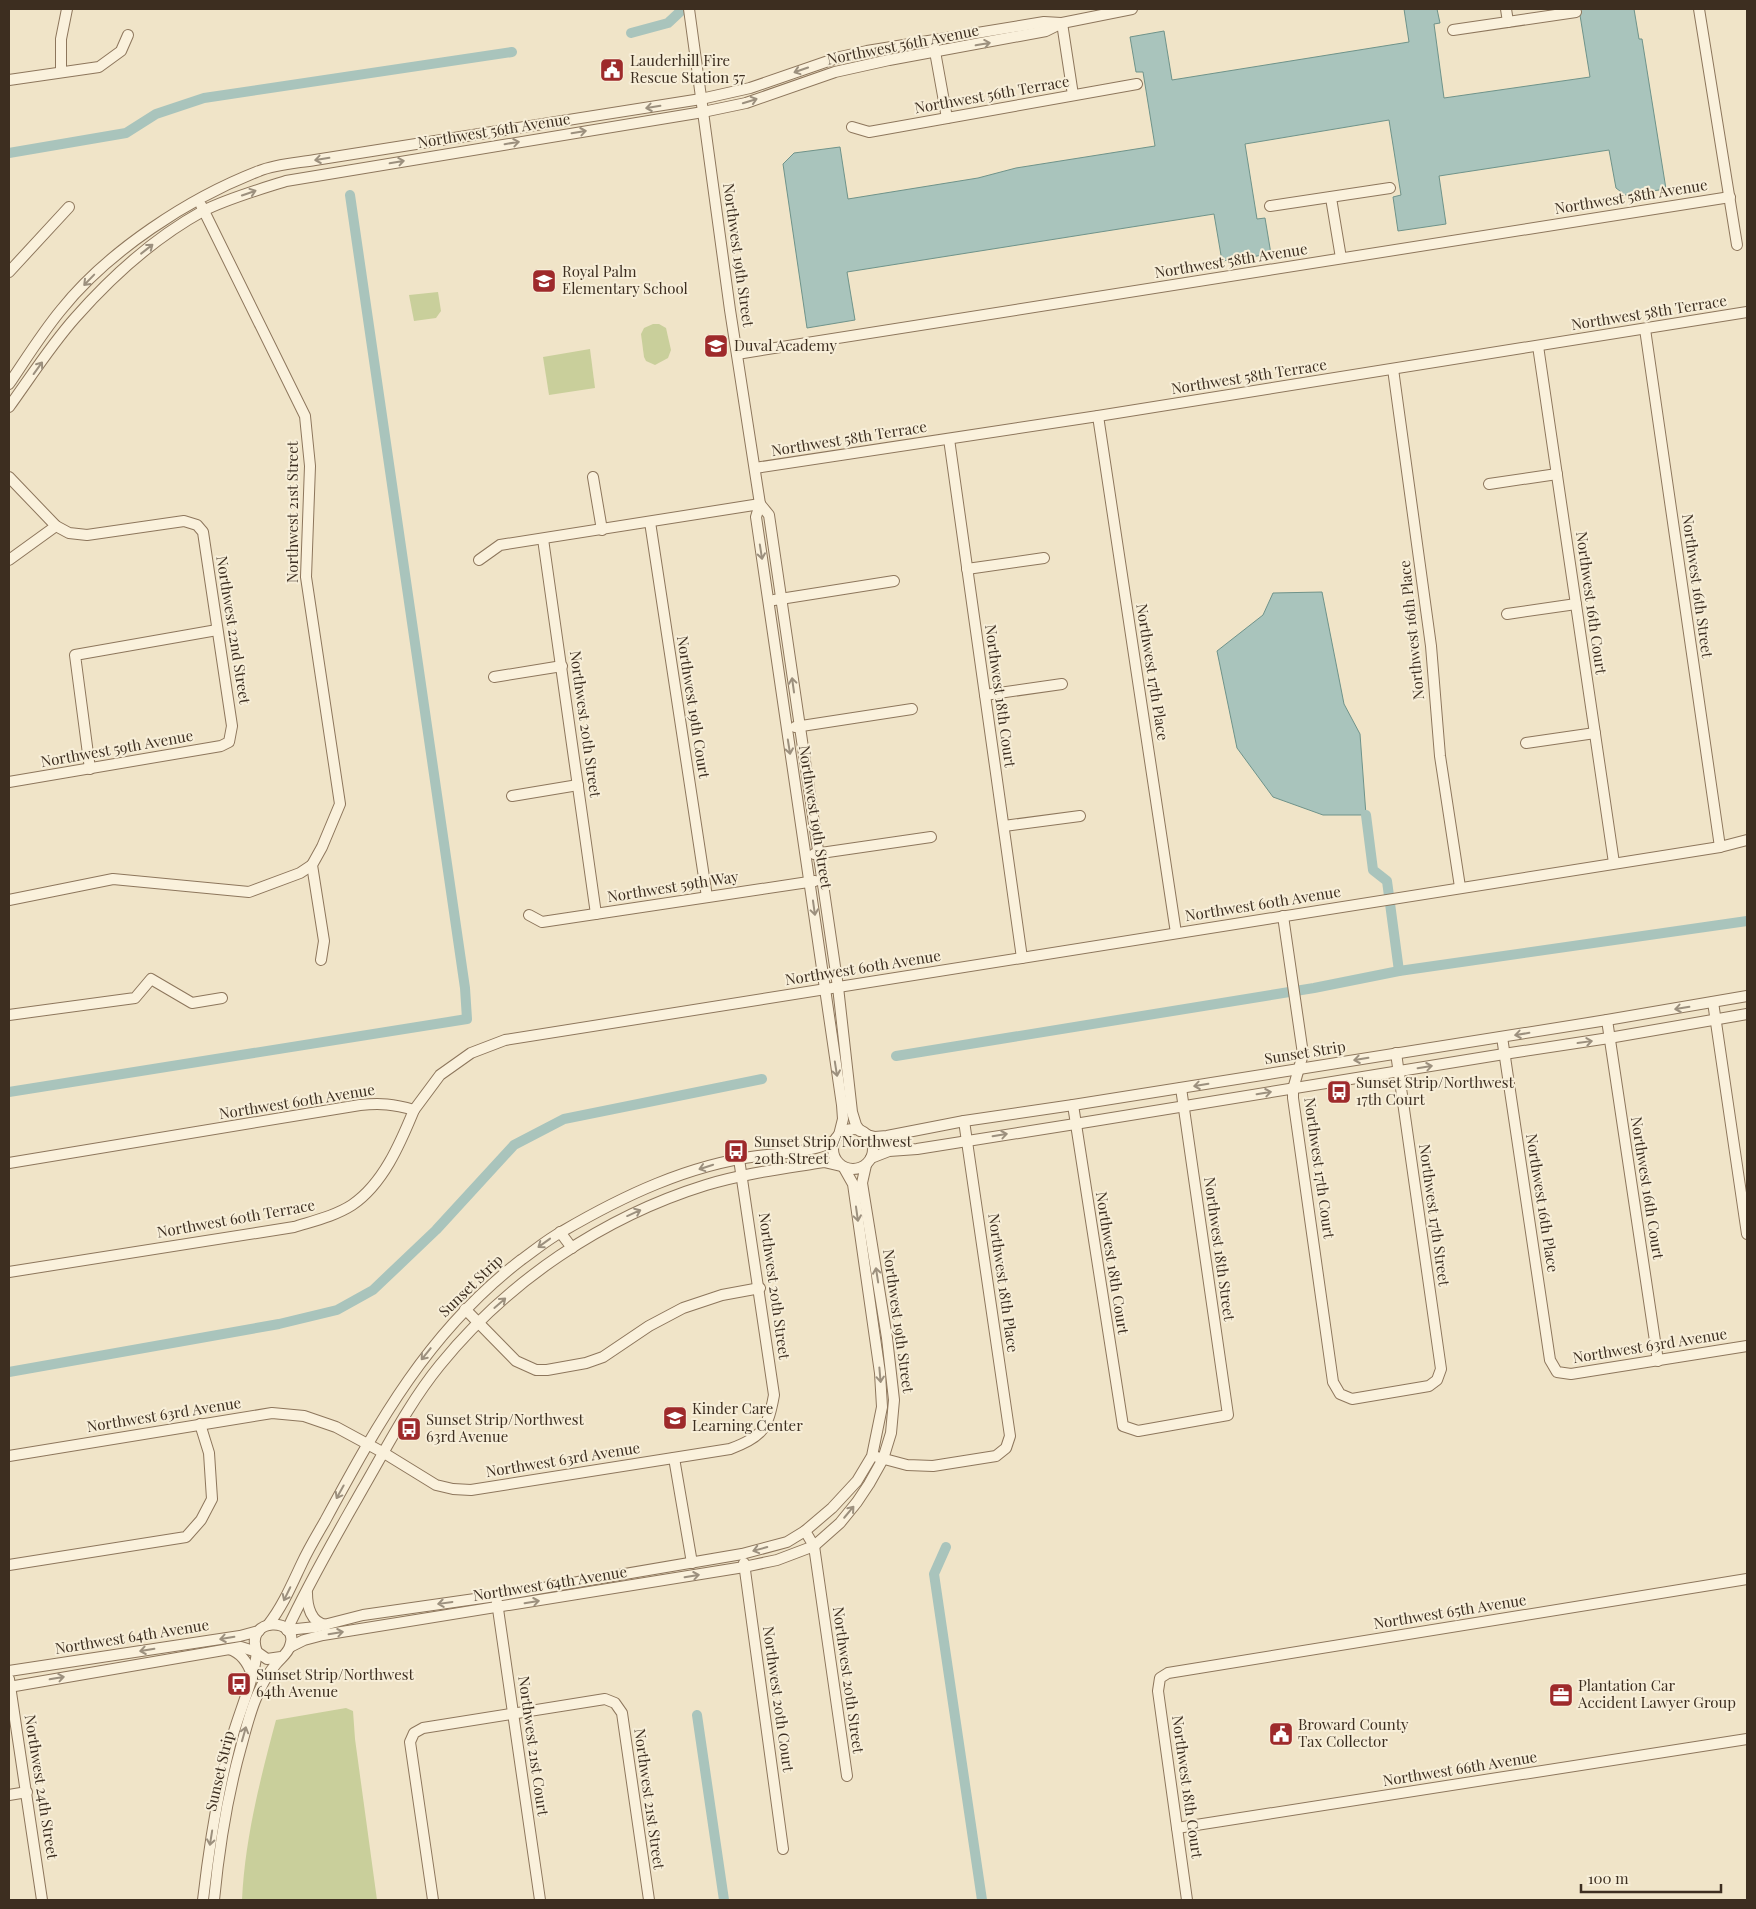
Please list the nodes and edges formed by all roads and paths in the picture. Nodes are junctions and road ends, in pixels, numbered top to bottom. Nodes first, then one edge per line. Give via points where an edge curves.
1 (67, 9) edge
2 (689, 9) edge
3 (1132, 9) edge
4 (1506, 9) edge
5 (1699, 9) edge
6 (1576, 12) dead end
7 (1508, 22) junction
8 (1062, 23) junction
9 (1454, 30) dead end
10 (128, 35) dead end
11 (933, 40) junction
12 (935, 52) junction
13 (61, 72) junction
14 (9, 80) edge
15 (1138, 84) dead end
16 (1073, 95) junction
17 (701, 99) junction
18 (702, 112) junction
19 (947, 118) junction
20 (852, 127) dead end
21 (1390, 188) dead end
22 (1730, 197) junction
23 (1331, 198) junction
24 (198, 200) junction
25 (1270, 206) dead end
26 (69, 207) dead end
27 (204, 211) junction
28 (1737, 245) dead end
29 (1342, 258) junction
30 (9, 272) edge
31 (1747, 312) edge
32 (1644, 329) junction
33 (1538, 346) junction
34 (737, 354) junction
35 (1393, 369) junction
36 (9, 384) edge
37 (9, 407) edge
38 (1098, 416) junction
39 (949, 439) junction
40 (755, 468) junction
41 (1557, 474) junction
42 (9, 477) edge
43 (593, 477) dead end
44 (1489, 484) dead end
45 (760, 504) junction
46 (650, 522) junction
47 (56, 526) junction
48 (602, 530) junction
49 (543, 539) junction
50 (1044, 558) dead end
51 (9, 560) edge
52 (479, 560) dead end
53 (967, 569) junction
54 (894, 581) dead end
55 (780, 599) junction
56 (768, 601) junction
57 (1576, 604) junction
58 (1508, 614) dead end
59 (217, 630) junction
60 (562, 666) junction
61 (494, 677) dead end
62 (1062, 684) dead end
63 (985, 695) junction
64 (912, 709) dead end
65 (799, 727) junction
66 (786, 728) junction
67 (1595, 734) junction
68 (229, 742) joint
69 (1526, 743) dead end
70 (90, 769) junction
71 (9, 782) edge
72 (578, 785) junction
73 (512, 796) dead end
74 (1080, 816) dead end
75 (1004, 826) junction
76 (931, 837) dead end
77 (1747, 840) edge
78 (1720, 847) junction
79 (819, 854) junction
80 (806, 855) junction
81 (1614, 864) junction
82 (312, 865) junction
83 (823, 880) junction
84 (810, 882) junction
85 (1460, 887) junction
86 (706, 897) junction
87 (9, 900) edge
88 (596, 914) junction
89 (529, 915) dead end
90 (1283, 916) junction
91 (1176, 933) junction
92 (1022, 958) junction
93 (321, 960) dead end
94 (838, 987) junction
95 (825, 990) junction
96 (1747, 996) edge
97 (222, 998) dead end
98 (1713, 1002) junction
99 (1747, 1014) edge
100 (9, 1015) edge
101 (1607, 1020) junction
102 (1715, 1020) junction
103 (1502, 1037) junction
104 (1609, 1038) junction
105 (1396, 1053) junction
106 (1504, 1054) junction
107 (1299, 1069) junction
108 (1399, 1071) junction
109 (1181, 1088) junction
110 (1293, 1089) junction
111 (1073, 1106) junction
112 (1183, 1106) junction
113 (414, 1110) junction
114 (964, 1121) junction
115 (1076, 1124) junction
116 (863, 1133) junction
117 (837, 1137) junction
118 (966, 1140) junction
119 (739, 1159) junction
120 (869, 1161) junction
121 (9, 1163) edge
122 (843, 1167) junction
123 (742, 1176) junction
124 (560, 1232) junction
125 (1747, 1234) edge
126 (572, 1248) junction
127 (9, 1272) edge
128 (760, 1288) junction
129 (465, 1309) junction
130 (478, 1322) junction
131 (1747, 1346) edge
132 (1658, 1361) junction
133 (1557, 1372) joint
134 (1340, 1394) joint
135 (770, 1418) joint
136 (200, 1424) junction
137 (1123, 1426) joint
138 (367, 1443) junction
139 (384, 1453) junction
140 (9, 1456) edge
141 (872, 1456) junction
142 (674, 1458) junction
143 (883, 1459) junction
144 (805, 1532) junction
145 (814, 1546) junction
146 (742, 1554) junction
147 (692, 1563) junction
148 (9, 1565) edge
149 (744, 1567) junction
150 (1747, 1580) edge
151 (307, 1590) junction
152 (496, 1596) junction
153 (498, 1608) junction
154 (268, 1625) junction
155 (326, 1625) junction
156 (287, 1630) junction
157 (259, 1631) junction
158 (290, 1647) junction
159 (229, 1649) junction
160 (257, 1652) junction
161 (281, 1657) junction
162 (9, 1671) edge
163 (252, 1675) junction
164 (1160, 1678) joint
165 (9, 1684) edge
166 (514, 1713) junction
167 (1747, 1739) edge
168 (847, 1776) dead end
169 (27, 1792) junction
170 (9, 1795) edge
171 (1177, 1828) junction
172 (783, 1849) dead end
173 (42, 1900) edge
174 (203, 1900) edge
175 (214, 1900) edge
176 (433, 1900) edge
177 (540, 1900) edge
178 (649, 1900) edge
179 (1187, 1900) edge

1 - 13 street via 61,39
2 - 17 street, Northwest 19th Street
3 - 8 street, Northwest 56th Avenue
4 - 7 street
5 - 22 street
6 - 7 street
7 - 9 street
8 - 11 street, Northwest 56th Avenue via 1044,22
12 -> 8 street, Northwest 56th Avenue via 1046,31
8 - 16 street
10 - 13 street via 121,51 99,67
11 - 12 street
11 -> 17 street, Northwest 56th Avenue via 840,57 750,88
18 -> 12 street, Northwest 56th Avenue via 746,103 835,72
12 - 19 street
13 - 14 street
15 - 16 street, Northwest 56th Terrace
16 - 19 street, Northwest 56th Terrace
17 - 18 street, Northwest 19th Street
17 -> 24 street, Northwest 56th Avenue via 261,170
27 -> 18 street, Northwest 56th Avenue via 286,181
18 - 34 street, Northwest 19th Street
19 - 20 street, Northwest 56th Terrace via 869,132
21 - 23 street
22 - 28 street
22 - 29 street, Northwest 58th Avenue
23 - 25 street
23 - 29 street
24 - 27 street, Northwest 21st Street
24 -> 36 street, Northwest 56th Avenue via 150,230 97,272 62,309
26 - 30 street
37 -> 27 street, Northwest 56th Avenue via 74,319 128,264 155,242
27 - 82 street, Northwest 21st Street via 305,416 310,466 306,577 340,804
29 - 34 street, Northwest 58th Avenue
31 - 32 street, Northwest 58th Terrace
32 - 33 street, Northwest 58th Terrace
32 - 78 street, Northwest 16th Street
33 - 35 street, Northwest 58th Terrace
33 - 41 street, Northwest 16th Court
34 - 40 street, Northwest 19th Street
35 - 38 street, Northwest 58th Terrace
35 - 85 street, Northwest 16th Place via 1431,646 1440,756
38 - 39 street, Northwest 58th Terrace
38 - 91 street, Northwest 17th Place
39 - 40 street, Northwest 58th Terrace
39 - 53 street, Northwest 18th Court
40 - 45 street, Northwest 19th Street
41 - 44 street
41 - 57 street, Northwest 16th Court
42 - 47 street
43 - 48 street
45 - 46 street
45 - 55 street, Northwest 19th Street via 769,515
45 -> 56 street, Northwest 19th Street via 756,517
46 - 48 street
46 - 86 street, Northwest 19th Court
47 - 51 street
47 - 59 street, Northwest 22nd Street via 69,533 88,535 184,521 197,525 203,532
48 - 49 street
49 - 52 street via 500,545
49 - 60 street, Northwest 20th Street
50 - 53 street
53 - 63 street, Northwest 18th Court
54 - 55 street
55 - 56 street
65 -> 55 street, Northwest 19th Street
56 - 66 street, Northwest 19th Street
57 - 58 street
57 - 67 street, Northwest 16th Court
59 - 68 street, Northwest 22nd Street via 232,726
59 - 70 street via 75,655
60 - 61 street
60 - 72 street, Northwest 20th Street
62 - 63 street
63 - 75 street, Northwest 18th Court
64 - 65 street
65 - 66 street
65 - 79 street, Northwest 19th Street
66 -> 80 street, Northwest 19th Street
67 - 69 street
67 - 81 street, Northwest 16th Court
68 - 70 street, Northwest 59th Avenue
70 - 71 street, Northwest 59th Avenue
72 - 73 street
72 - 88 street, Northwest 20th Street
74 - 75 street
75 - 92 street, Northwest 18th Court
76 - 79 street
77 - 78 street, Northwest 60th Avenue
78 - 81 street, Northwest 60th Avenue
79 - 80 street
79 - 83 street, Northwest 19th Street
80 - 84 street, Northwest 19th Street
81 - 85 street, Northwest 60th Avenue
82 - 87 street via 300,873 249,892 113,880
82 - 93 street via 324,941
83 - 84 street, Northwest 59th Way
83 - 94 street, Northwest 19th Street
84 - 86 street, Northwest 59th Way
84 -> 95 street, Northwest 19th Street
85 - 90 street, Northwest 60th Avenue
86 - 88 street, Northwest 59th Way
88 - 89 street, Northwest 59th Way via 542,922
90 - 91 street, Northwest 60th Avenue
90 - 107 street, Northwest 17th Court via 1303,1054
91 - 92 street, Northwest 60th Avenue
92 - 94 street, Northwest 60th Avenue
94 - 95 street, Northwest 60th Avenue
94 - 116 street, Northwest 19th Street via 854,1120
95 - 113 street, Northwest 60th Avenue via 504,1040 471,1053 440,1075
95 -> 117 street, Northwest 19th Street via 843,1120
96 - 98 street, Sunset Strip
97 - 100 street via 192,1002 151,979 135,998
98 -> 101 street, Sunset Strip
98 - 102 street
99 - 102 street
101 -> 103 street, Sunset Strip
101 - 104 street, Northwest 16th Court
102 - 104 street
102 - 125 street
103 - 105 street, Sunset Strip
103 - 106 street, Northwest 16th Place
106 -> 104 street
104 - 132 street, Northwest 16th Court
105 -> 107 street, Sunset Strip
105 - 108 street, Northwest 17th Street
108 -> 106 street
106 - 133 street, Northwest 16th Place via 1550,1360
107 -> 109 street, Sunset Strip
107 - 110 street, Northwest 17th Court
108 - 110 street
108 - 134 street, Northwest 17th Street via 1441,1369 1437,1380 1429,1386 1352,1399
109 - 111 street, Sunset Strip
109 - 112 street, Northwest 18th Street
112 -> 110 street
110 - 134 street, Northwest 17th Court via 1333,1382
111 - 114 street, Sunset Strip
111 - 115 street, Northwest 18th Court
112 - 115 street
112 - 137 street, Northwest 18th Street via 1228,1415 1138,1431
113 - 121 street, Northwest 60th Avenue via 380,1103 360,1105
113 - 127 street, Northwest 60th Terrace via 398,1148 374,1183 352,1205 323,1218 294,1227
114 - 116 street, Sunset Strip via 887,1136
114 - 118 street, Northwest 18th Place
118 -> 115 street
115 - 137 street, Northwest 18th Court
116 - 117 street via 847,1130
116 - 120 street via 873,1148
117 - 119 street, Sunset Strip via 818,1147
117 - 122 street via 833,1153
118 - 120 street via 889,1151
118 - 143 street, Northwest 18th Place via 1010,1436 1006,1448 996,1456 933,1466 907,1465
119 - 123 street, Northwest 20th Street
119 -> 124 street, Sunset Strip via 659,1183 611,1203
120 - 122 street via 858,1169
143 -> 120 street, Northwest 19th Street via 891,1433 894,1400 862,1183
122 - 123 street, Sunset Strip via 817,1163
122 -> 141 street, Northwest 19th Street via 853,1184 880,1373 882,1406
126 -> 123 street, Sunset Strip via 637,1211 706,1185
123 - 128 street, Northwest 20th Street
124 - 126 street
124 -> 129 street, Sunset Strip via 505,1273
130 -> 126 street, Sunset Strip
128 - 130 street via 722,1295 683,1308 648,1326 602,1357 547,1370 536,1370 516,1361
128 - 135 street, Northwest 20th Street via 774,1395
129 - 130 street
129 -> 138 street, Sunset Strip via 424,1356
130 - 139 street, Sunset Strip via 439,1365
131 - 132 street, Northwest 63rd Avenue
132 - 133 street, Northwest 63rd Avenue via 1571,1374
135 - 142 street, Northwest 63rd Avenue via 761,1432 747,1443
136 - 138 street, Northwest 63rd Avenue via 272,1413 304,1416
136 - 140 street, Northwest 63rd Avenue
136 - 148 street via 209,1453 212,1499 201,1520 186,1537
138 - 139 street, Northwest 63rd Avenue
138 -> 154 street, Sunset Strip via 281,1607
139 - 142 street, Northwest 63rd Avenue via 436,1485 470,1490
139 - 151 street, Sunset Strip
141 - 143 street
141 - 144 street, Northwest 19th Street via 857,1481
142 - 147 street
145 -> 143 street, Northwest 19th Street via 840,1523 857,1502
144 - 145 street, Northwest 20th Street
144 -> 146 street, Northwest 64th Avenue via 787,1542
145 - 149 street, Northwest 64th Avenue via 777,1560
145 - 168 street, Northwest 20th Street
146 - 147 street, Northwest 64th Avenue
146 - 149 street, Northwest 20th Court
147 - 152 street, Northwest 64th Avenue
153 -> 149 street, Northwest 64th Avenue
149 - 172 street, Northwest 20th Court
150 - 164 street, Northwest 65th Avenue via 1168,1673
151 - 155 street via 312,1616
151 - 156 street, Sunset Strip
152 - 153 street, Northwest 21st Court
152 -> 155 street, Northwest 64th Avenue via 363,1615
158 -> 153 street, Northwest 64th Avenue via 323,1635
153 - 166 street, Northwest 21st Court
154 - 156 street via 279,1624
154 - 157 street
155 - 156 street, Northwest 64th Avenue
156 - 158 street via 291,1637
157 - 160 street via 255,1640
157 -> 162 street, Northwest 64th Avenue
158 - 161 street
159 - 160 street, Northwest 64th Avenue via 241,1647
159 - 163 street via 242,1657
165 -> 159 street, Northwest 64th Avenue
160 - 161 street via 267,1659
160 - 163 street, Sunset Strip
175 -> 161 street, Sunset Strip via 223,1827 243,1739 256,1695
163 -> 174 street, Sunset Strip via 222,1778
164 - 171 street, Northwest 18th Court via 1158,1691
165 - 169 street, Northwest 24th Street
166 - 176 street via 423,1728 414,1733 410,1742
166 - 177 street, Northwest 21st Court
166 - 178 street, Northwest 21st Street via 605,1698 615,1703 622,1713
167 - 171 street, Northwest 66th Avenue
169 - 170 street
169 - 173 street, Northwest 24th Street
171 - 179 street, Northwest 18th Court

